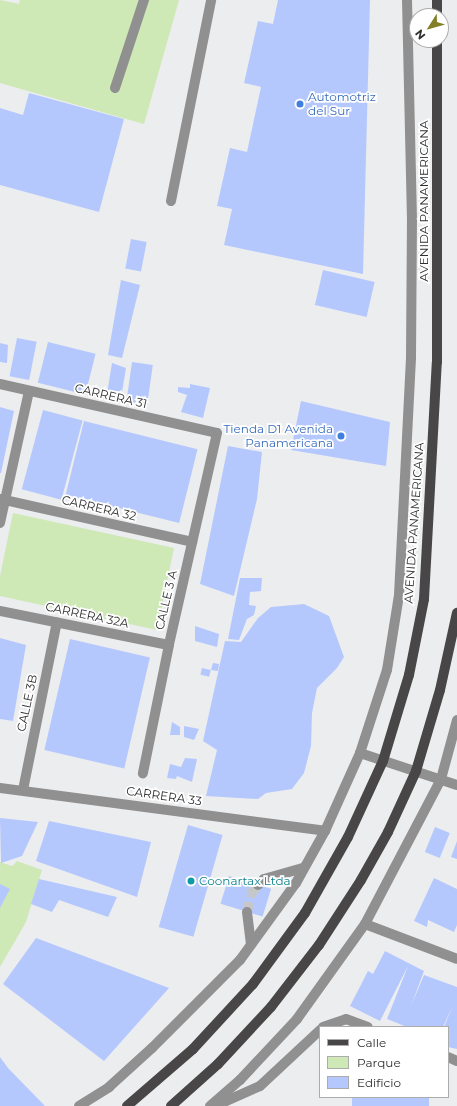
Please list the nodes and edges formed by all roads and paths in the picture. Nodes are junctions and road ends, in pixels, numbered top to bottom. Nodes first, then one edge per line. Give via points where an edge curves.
1 (144, 0) edge
2 (211, 0) edge
3 (407, 0) edge
4 (437, 48) edge
5 (115, 88) dead end
6 (171, 201) dead end
7 (0, 384) edge
8 (29, 390) junction
9 (217, 433) joint
10 (2, 500) edge
11 (0, 523) edge
12 (192, 542) junction
13 (0, 611) edge
14 (457, 613) edge
15 (57, 622) junction
16 (169, 645) junction
17 (457, 720) edge
18 (360, 753) junction
19 (383, 760) junction
20 (416, 771) junction
21 (143, 773) dead end
22 (441, 779) junction
23 (457, 785) edge
24 (0, 788) edge
25 (23, 790) junction
26 (325, 831) junction
27 (303, 868) junction
28 (258, 885) tunnel mouth
29 (247, 912) tunnel mouth
30 (365, 924) junction
31 (251, 945) junction
32 (457, 959) edge
33 (326, 1026) edge
34 (365, 1026) edge
35 (319, 1031) edge
36 (79, 1106) edge
37 (127, 1106) edge
38 (171, 1106) edge
39 (210, 1106) edge
40 (215, 1106) edge

1 - 5 street
2 - 6 street
3 - 18 street via 412,220 411,358 399,594 387,670
4 - 19 main road, AVENIDA PANAMERICANA via 437,362 424,599 409,675
7 - 8 street, CARRERA 31
8 - 9 street, CARRERA 31
8 - 10 street
9 - 12 street, CALLE 3 A
10 - 11 street
10 - 12 street, CARRERA 32
12 - 16 street, CALLE 3 A
13 - 15 street, CARRERA 32A
14 - 20 main road via 440,690
15 - 16 street, CARRERA 32A
15 - 25 street, CALLE 3B
16 - 21 street, CALLE 3 A
17 - 22 street
18 - 19 street
18 - 26 street
19 - 20 street
19 - 37 main road, AVENIDA PANAMERICANA via 348,837 305,913 253,984 193,1049
20 - 22 street
20 - 38 main road via 388,832 319,945 272,1007 218,1064
22 - 23 street
22 - 30 street
24 - 25 street, CARRERA 33
25 - 26 street, CARRERA 33
26 - 27 street
27 - 28 street via 264,879
27 - 31 street via 296,883
29 - 31 street
30 - 32 street
30 - 39 street via 297,1019 240,1080
31 - 36 street via 240,960 152,1048 109,1087
33 - 34 street via 346,1019
35 - 40 street via 260,1086

